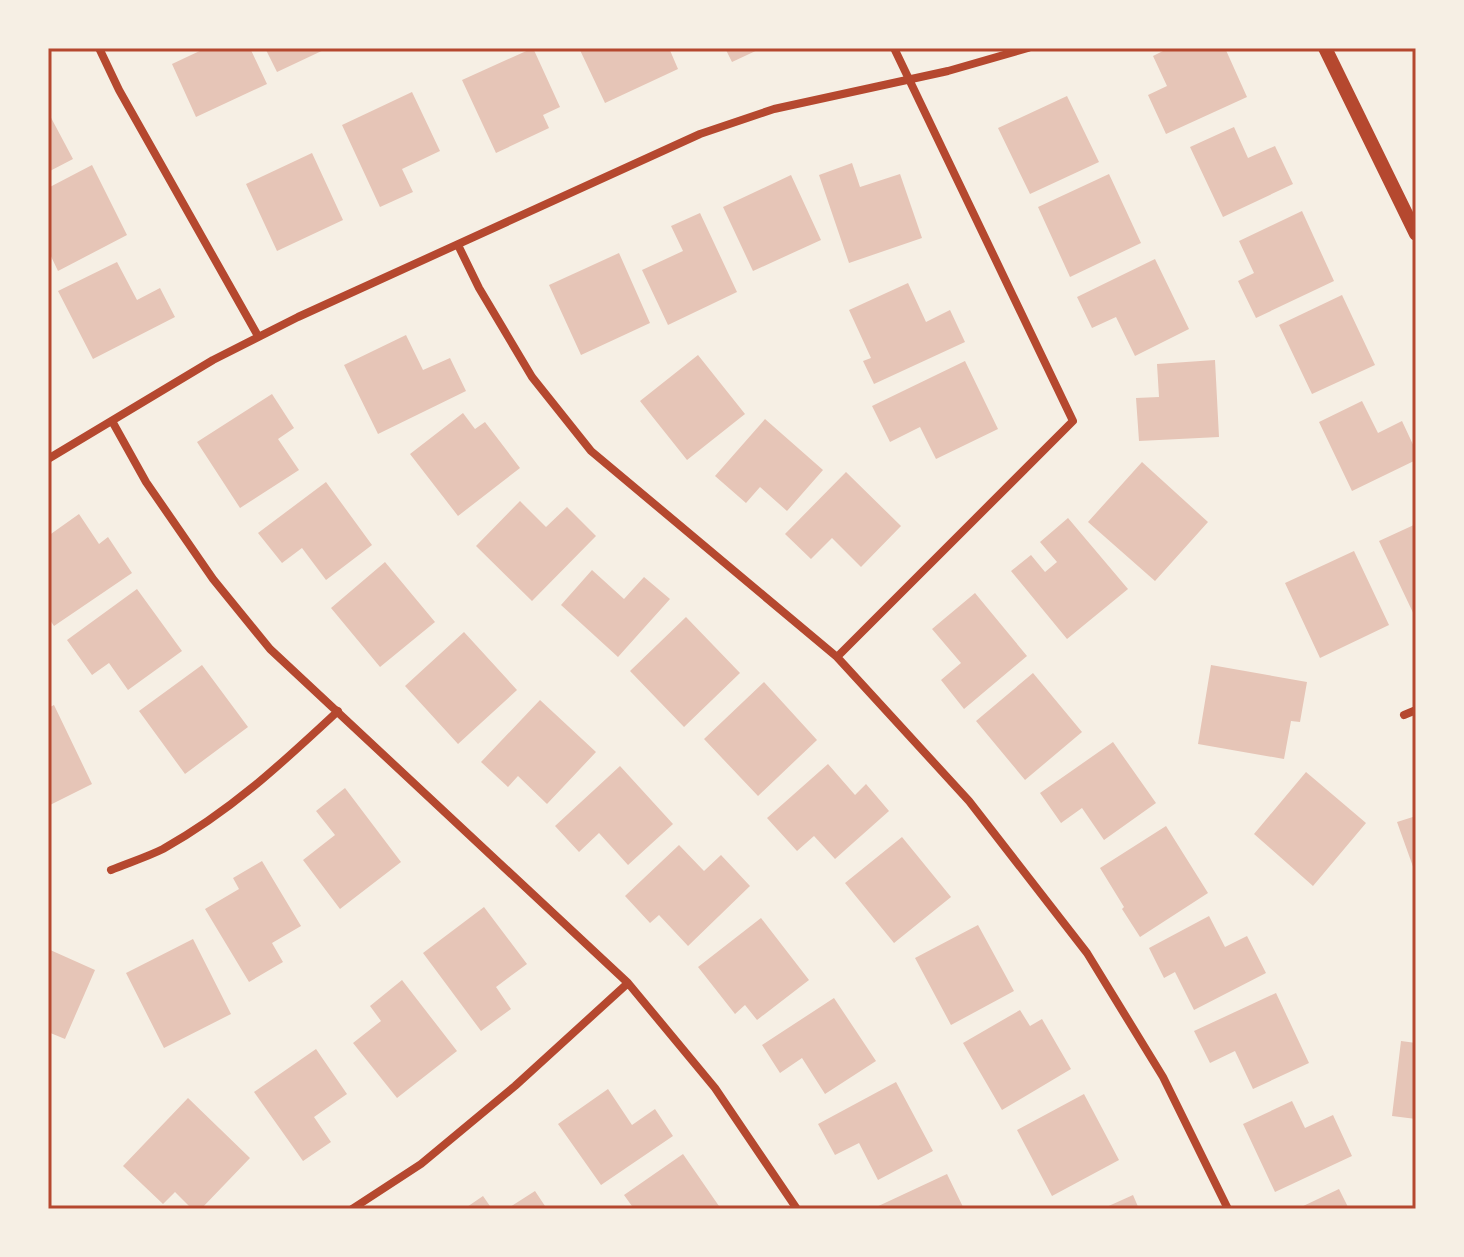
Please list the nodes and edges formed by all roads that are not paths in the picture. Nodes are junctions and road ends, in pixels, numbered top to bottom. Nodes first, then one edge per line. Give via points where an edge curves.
1 (99, 48) edge
2 (894, 48) edge
3 (1028, 48) edge
4 (1325, 48) edge
5 (909, 79) junction
6 (1416, 234) edge
7 (458, 245) junction
8 (258, 336) junction
9 (112, 421) junction
10 (48, 459) edge
11 (837, 657) junction
12 (1416, 710) edge
13 (338, 711) junction
14 (1404, 715) dead end
15 (111, 870) dead end
16 (628, 983) junction
17 (352, 1209) edge
18 (797, 1209) edge
19 (1228, 1209) edge

1 - 8 street
2 - 5 street
3 - 5 street
4 - 6 street
5 - 7 street via 774,109 700,134
5 - 11 street via 1073,421
7 - 8 street
7 - 11 street via 532,377 591,451
8 - 9 street
9 - 10 street
9 - 13 street via 146,482 213,579 270,649
11 - 19 street via 969,801 1087,953 1163,1077
12 - 14 street
13 - 15 street via 226,810 161,850
13 - 16 street
16 - 17 street via 421,1164
16 - 18 street via 715,1088

